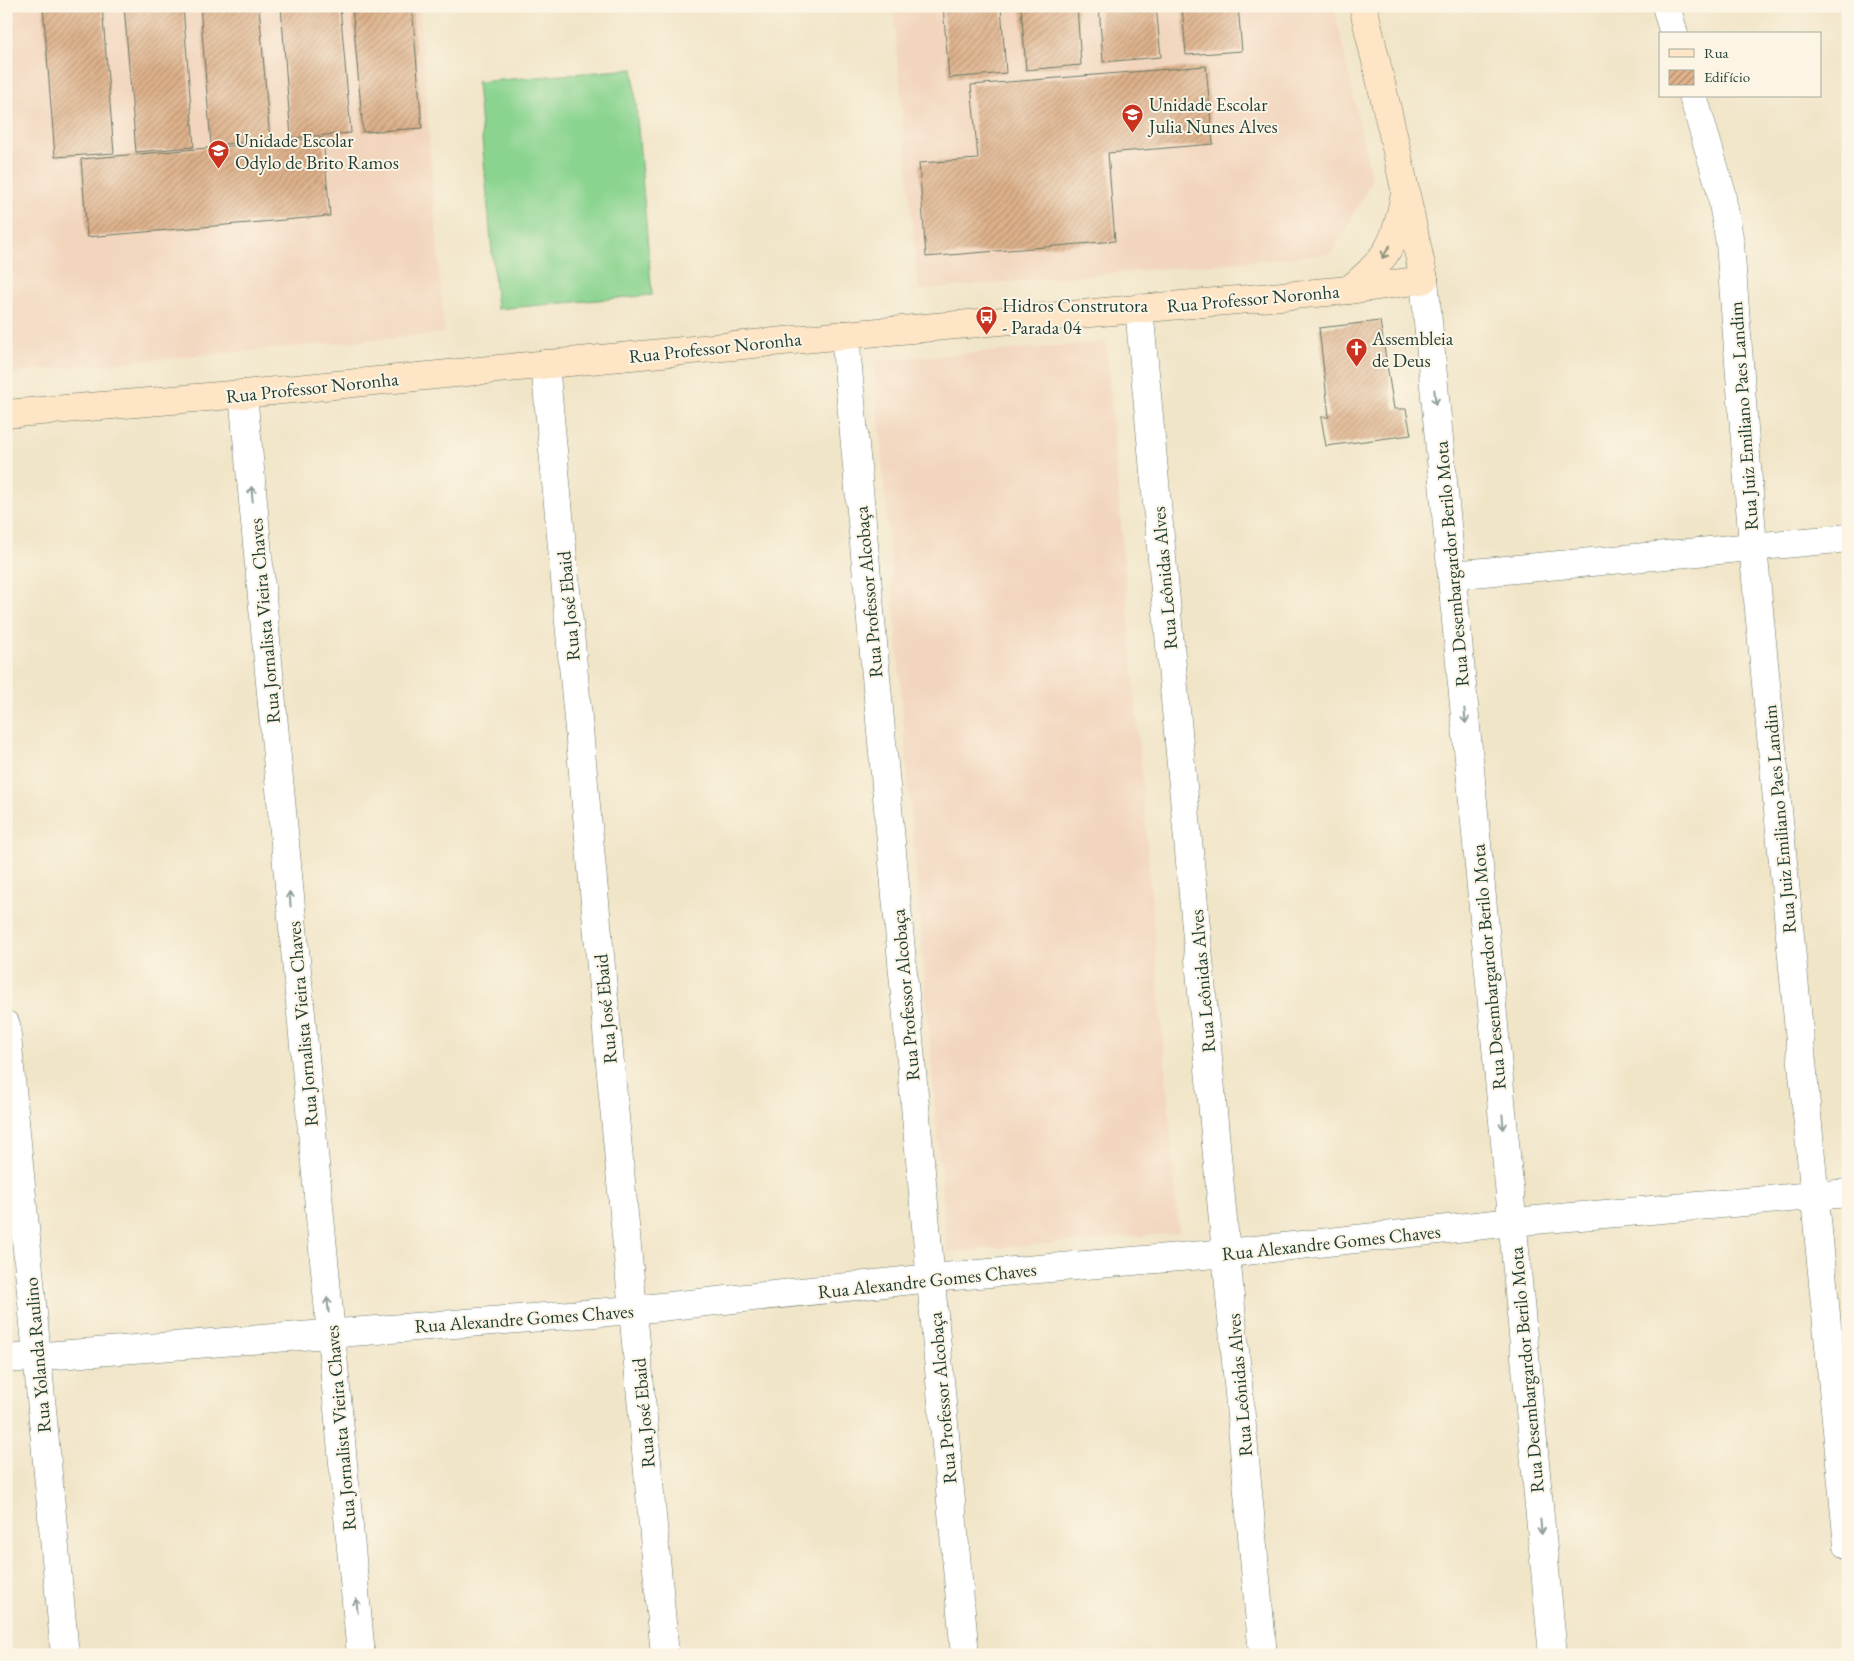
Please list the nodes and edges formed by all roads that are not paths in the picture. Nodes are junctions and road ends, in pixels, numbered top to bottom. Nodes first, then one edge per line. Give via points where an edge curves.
1 (1363, 6) edge
2 (1666, 6) edge
3 (1673, 32) edge
4 (1694, 98) edge
5 (1406, 190) junction
6 (1424, 279) junction
7 (1349, 290) junction
8 (1140, 308) junction
9 (845, 335) junction
10 (546, 364) junction
11 (243, 394) junction
12 (6, 414) edge
13 (1848, 538) edge
14 (1753, 547) junction
15 (1452, 575) junction
16 (6, 1025) edge
17 (1848, 1193) edge
18 (1815, 1196) junction
19 (1512, 1222) junction
20 (1227, 1253) junction
21 (931, 1278) junction
22 (633, 1310) junction
23 (331, 1333) junction
24 (37, 1356) junction
25 (6, 1359) edge
26 (1848, 1546) edge
27 (65, 1655) edge
28 (361, 1655) edge
29 (665, 1655) edge
30 (965, 1655) edge
31 (1263, 1655) edge
32 (1553, 1655) edge

1 - 5 street
2 - 3 street
4 - 14 street, Rua Juiz Emiliano Paes Landim via 1720,187 1730,243
5 - 6 street
5 -> 7 street via 1400,224 1392,242 1380,262
6 - 7 street, Rua Professor Noronha
6 -> 15 street, Rua Desembargardor Berilo Mota
7 - 8 street, Rua Professor Noronha
8 - 9 street, Rua Professor Noronha
8 - 20 street, Rua Leônidas Alves
9 - 10 street, Rua Professor Noronha
9 - 21 street, Rua Professor Alcobaça
10 - 11 street, Rua Professor Noronha
10 - 22 street, Rua José Ebaid
11 - 12 street, Rua Professor Noronha
23 -> 11 street, Rua Jornalista Vieira Chaves
13 - 14 street
14 - 15 street
14 - 18 street, Rua Juiz Emiliano Paes Landim
15 -> 19 street, Rua Desembargardor Berilo Mota
16 - 24 street, Rua Yolanda Raulino
17 - 18 street, Rua Alexandre Gomes Chaves
18 - 19 street, Rua Alexandre Gomes Chaves
18 - 26 street, Rua Juiz Emiliano Paes Landim
19 - 20 street, Rua Alexandre Gomes Chaves
19 -> 32 street, Rua Desembargardor Berilo Mota
20 - 21 street, Rua Alexandre Gomes Chaves
20 - 31 street, Rua Leônidas Alves
21 - 22 street, Rua Alexandre Gomes Chaves
21 - 30 street, Rua Professor Alcobaça
22 - 23 street, Rua Alexandre Gomes Chaves
22 - 29 street, Rua José Ebaid
23 - 24 street, Rua Alexandre Gomes Chaves
28 -> 23 street, Rua Jornalista Vieira Chaves
24 - 25 street, Rua Alexandre Gomes Chaves
24 - 27 street, Rua Yolanda Raulino

